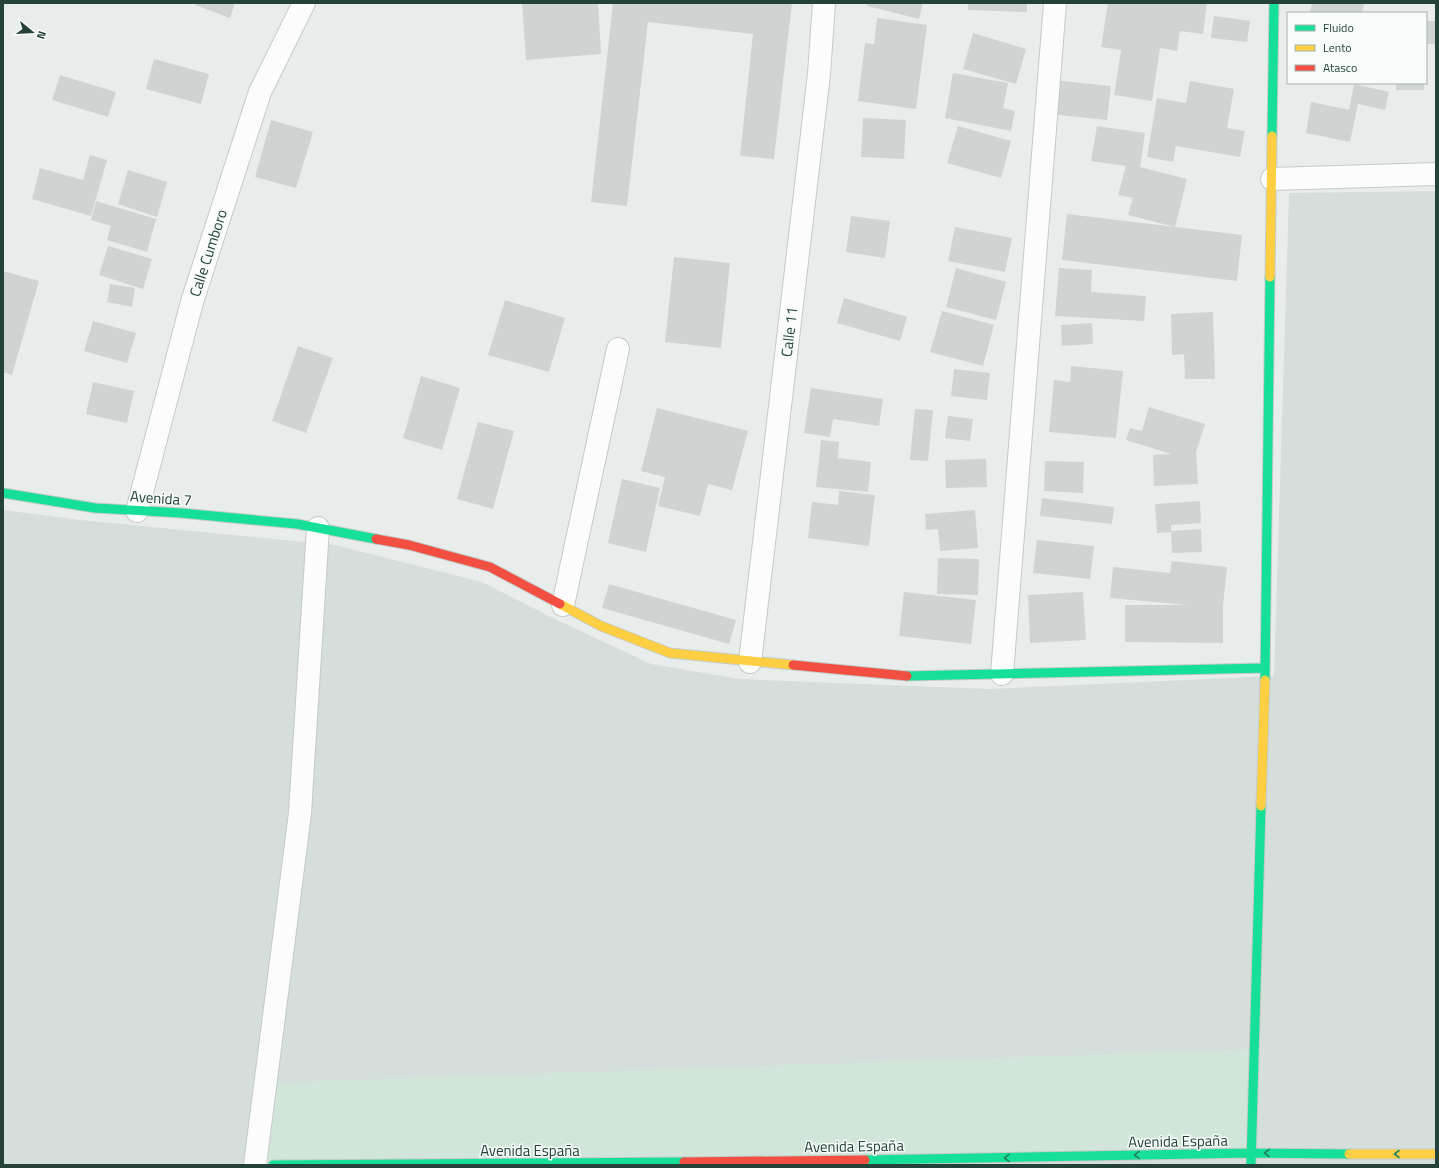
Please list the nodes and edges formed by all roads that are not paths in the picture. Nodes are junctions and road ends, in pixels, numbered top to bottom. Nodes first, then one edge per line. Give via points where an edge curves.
1 (304, 3) edge
2 (824, 3) edge
3 (1055, 3) edge
4 (1274, 3) edge
5 (1436, 174) edge
6 (1272, 179) junction
7 (618, 349) dead end
8 (3, 493) edge
9 (137, 511) junction
10 (318, 528) junction
11 (563, 605) junction
12 (750, 662) junction
13 (1265, 668) junction
14 (1002, 674) junction
15 (1252, 1154) junction
16 (1436, 1154) edge
17 (742, 1164) edge
18 (256, 1165) edge
19 (273, 1165) edge
20 (1251, 1165) edge

1 - 9 street, Calle Cumboro via 260,92 192,302
2 - 12 street, Calle 11 via 819,74
3 - 14 street
4 - 6 main road
5 - 6 street
6 - 13 main road
7 - 11 street
8 - 9 main road, Avenida 7 via 94,508
9 - 10 main road, Avenida 7 via 181,513
10 - 11 main road, Avenida 7 via 409,545 490,567
10 - 18 street via 300,812
11 - 12 main road, Avenida 7 via 601,626 670,653
12 - 14 main road, Avenida 7 via 901,676
13 - 14 main road, Avenida 7
13 - 15 main road
16 -> 15 main road, Avenida España
15 -> 17 main road, Avenida España
15 - 20 main road
17 - 19 main road, Avenida España

